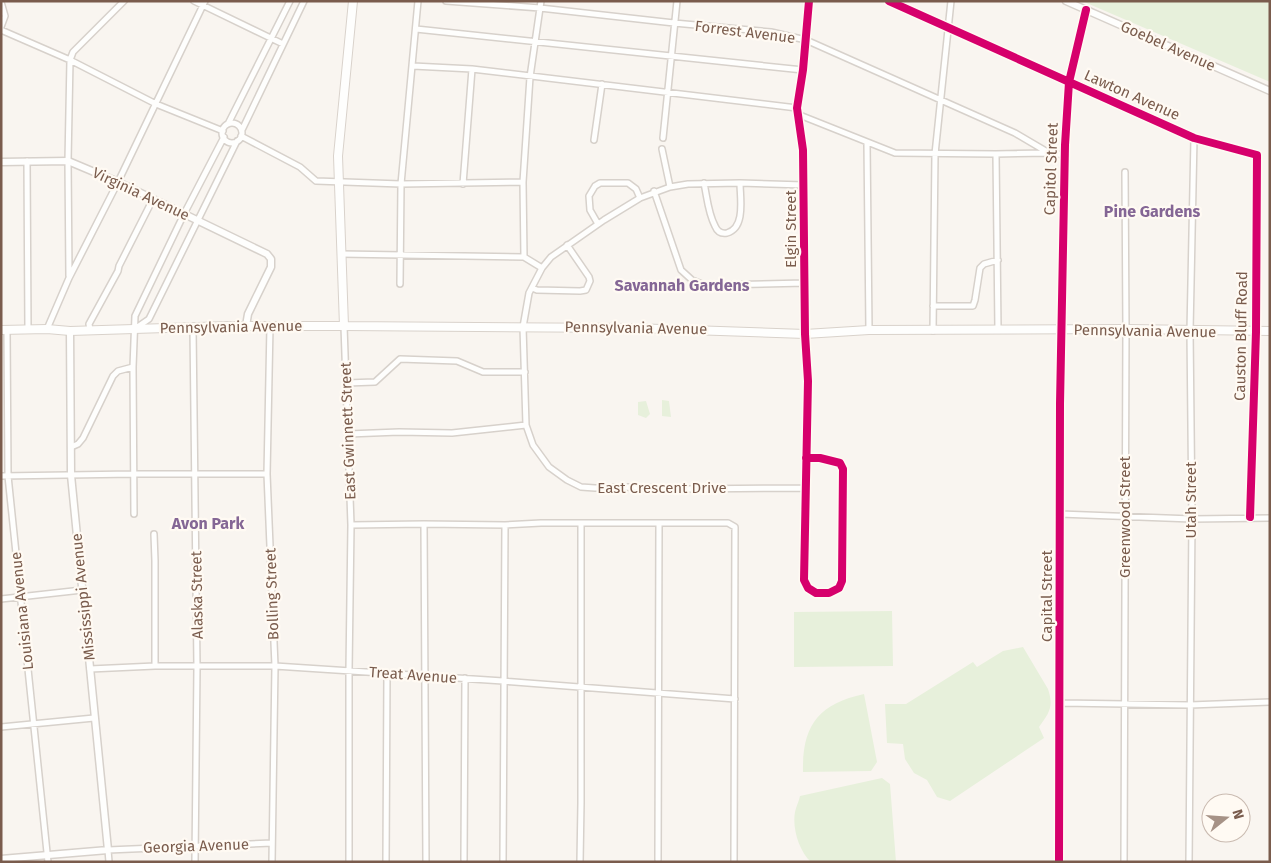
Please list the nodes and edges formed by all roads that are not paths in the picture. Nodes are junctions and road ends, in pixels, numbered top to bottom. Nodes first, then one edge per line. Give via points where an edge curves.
1 (124, 1) edge
2 (194, 1) edge
3 (290, 1) edge
4 (304, 1) edge
5 (353, 1) edge
6 (418, 1) edge
7 (446, 1) edge
8 (541, 1) edge
9 (677, 1) edge
10 (809, 1) edge
11 (889, 1) edge
12 (951, 1) edge
13 (1066, 1) edge
14 (1, 2) edge
15 (204, 3) edge
16 (540, 8) junction
17 (1086, 10) junction
18 (674, 24) junction
19 (1, 28) edge
20 (948, 28) junction
21 (416, 29) junction
22 (271, 38) junction
23 (806, 40) junction
24 (536, 42) junction
25 (282, 44) junction
26 (671, 56) junction
27 (70, 60) junction
28 (413, 66) junction
29 (472, 69) junction
30 (803, 70) junction
31 (530, 77) junction
32 (1069, 82) junction
33 (602, 84) junction
34 (667, 91) junction
35 (1270, 91) edge
36 (940, 100) junction
37 (156, 104) junction
38 (797, 108) junction
39 (798, 114) junction
40 (228, 124) junction
41 (223, 131) junction
42 (240, 136) junction
43 (224, 137) junction
44 (663, 138) dead end
45 (1194, 138) junction
46 (594, 140) dead end
47 (867, 143) junction
48 (662, 149) dead end
49 (1049, 153) junction
50 (935, 154) junction
51 (996, 154) junction
52 (1065, 155) junction
53 (1257, 155) joint
54 (68, 160) junction
55 (27, 161) junction
56 (1, 162) edge
57 (1125, 172) dead end
58 (118, 182) junction
59 (523, 182) junction
60 (338, 183) junction
61 (704, 183) junction
62 (740, 183) junction
63 (401, 184) junction
64 (464, 184) junction
65 (804, 185) junction
66 (670, 187) junction
67 (654, 192) junction
68 (640, 198) junction
69 (153, 199) junction
70 (184, 214) junction
71 (197, 220) junction
72 (598, 224) junction
73 (567, 245) junction
74 (341, 254) junction
75 (400, 254) junction
76 (524, 257) junction
77 (998, 260) junction
78 (542, 268) junction
79 (69, 278) junction
80 (805, 283) junction
81 (400, 284) dead end
82 (532, 288) junction
83 (934, 306) junction
84 (246, 326) junction
85 (270, 326) junction
86 (344, 326) junction
87 (523, 327) junction
88 (193, 328) junction
89 (47, 329) junction
90 (1126, 329) junction
91 (4, 330) edge
92 (28, 330) junction
93 (90, 330) junction
94 (134, 330) junction
95 (868, 330) junction
96 (998, 330) junction
97 (1061, 330) junction
98 (70, 331) junction
99 (933, 331) junction
100 (1190, 331) junction
101 (1270, 331) edge
102 (1256, 332) junction
103 (805, 334) junction
104 (133, 367) junction
105 (525, 372) junction
106 (346, 383) junction
107 (526, 425) junction
108 (348, 434) junction
109 (71, 447) junction
110 (806, 458) junction
111 (71, 474) junction
112 (134, 474) junction
113 (267, 474) junction
114 (196, 475) junction
115 (1, 476) edge
116 (8, 476) junction
117 (806, 488) junction
118 (134, 514) dead end
119 (1060, 514) junction
120 (1125, 517) junction
121 (1250, 517) junction
122 (1270, 518) edge
123 (1192, 519) junction
124 (424, 524) junction
125 (581, 524) junction
126 (659, 524) junction
127 (351, 525) junction
128 (505, 525) junction
129 (154, 534) dead end
130 (82, 590) junction
131 (21, 597) junction
132 (1, 599) edge
133 (155, 666) junction
134 (275, 666) junction
135 (197, 667) junction
136 (90, 670) junction
137 (349, 670) junction
138 (387, 673) junction
139 (425, 676) junction
140 (466, 678) junction
141 (503, 681) junction
142 (581, 687) junction
143 (658, 693) junction
144 (735, 699) junction
145 (1270, 702) edge
146 (1061, 703) junction
147 (1190, 704) junction
148 (1124, 705) junction
149 (94, 718) junction
150 (33, 724) junction
151 (1, 727) edge
152 (272, 843) junction
153 (195, 847) junction
154 (108, 850) junction
155 (47, 854) junction
156 (1, 859) edge
157 (464, 860) dead end
158 (658, 860) dead end
159 (48, 862) edge
160 (109, 862) edge
161 (195, 862) edge
162 (272, 862) edge
163 (349, 862) edge
164 (386, 862) edge
165 (426, 862) edge
166 (503, 862) edge
167 (580, 862) edge
168 (734, 862) edge
169 (1059, 862) edge
170 (1124, 862) edge
171 (1189, 862) edge

1 - 27 street via 73,52
2 - 15 street
3 - 22 street
4 - 25 street
5 - 60 main road, East Gwinnett Street
6 - 21 street
7 - 16 street, Forrest Avenue
8 - 16 street
9 - 18 street
10 - 23 street, Elgin Street
11 - 20 street, Lawton Avenue
12 - 20 street
13 - 17 street, Goebel Avenue
14 - 19 street via 5,16
15 - 22 street
15 - 37 street
16 - 18 street, Forrest Avenue
16 - 24 street
17 - 32 street, Capitol Street
17 - 35 street, Goebel Avenue
18 - 23 street, Forrest Avenue via 772,32
18 - 26 street
19 - 27 street
20 - 32 street, Lawton Avenue
20 - 36 street
21 - 24 street
21 - 28 street
22 - 25 street
22 - 40 street
23 - 30 street, Elgin Street
23 - 36 street, Forrest Avenue
24 - 26 street
24 - 31 street
25 - 42 street
26 - 30 street
26 - 34 street
27 - 37 street
27 - 54 street
28 - 29 street
28 - 63 street
29 - 31 street
29 - 64 street
30 - 38 street, Elgin Street
31 - 33 street
31 - 59 street
32 - 45 street, Lawton Avenue
32 - 52 street, Capitol Street
33 - 34 street
33 - 46 street
34 - 38 street
34 - 44 street
36 - 49 street, Forrest Avenue via 1016,133
36 - 50 street
37 - 41 street
37 - 58 street
38 - 39 street, Elgin Street
39 - 47 street
39 - 65 street, Elgin Street
40 - 41 street
40 - 42 street via 238,125
41 - 43 street
42 - 43 street via 231,142
42 - 60 street via 300,167 316,181
42 - 71 street
43 - 70 street
45 - 53 street, Lawton Avenue
45 - 100 street, Utah Street
47 - 50 street via 895,153
47 - 95 street
48 - 66 street
49 - 51 street
49 - 52 street
50 - 51 street
50 - 83 street
51 - 77 street
52 - 97 street, Capitol Street
53 - 102 street, Causton Bluff Road
54 - 55 street, Virginia Avenue
54 - 58 street, Virginia Avenue
54 - 79 street
55 - 56 street, Virginia Avenue
55 - 92 street
57 - 90 street, Greenwood Street
58 - 69 street, Virginia Avenue
58 - 79 street
59 - 64 street
59 - 76 street
60 - 63 street
60 - 74 main road, East Gwinnett Street
61 - 62 street, East Crescent Drive
61 - 62 street via 712,220 718,231 723,233 733,230 739,221
61 - 66 street, East Crescent Drive
62 - 65 street, East Crescent Drive
63 - 64 street
63 - 75 street
65 - 80 street, Elgin Street
66 - 67 street, East Crescent Drive
67 - 68 street, East Crescent Drive
67 - 80 street via 681,270 692,280 718,286
68 - 72 street, East Crescent Drive
68 - 72 street via 628,184 600,183 595,186 589,196 590,210
69 - 70 street, Virginia Avenue
69 - 93 street via 89,324
70 - 71 street, Virginia Avenue
70 - 94 street via 135,316
71 - 84 street, Virginia Avenue via 272,259
71 - 94 street via 149,319
72 - 73 street, East Crescent Drive
73 - 78 street, East Crescent Drive
73 - 82 street via 589,277 586,290
74 - 75 street
74 - 86 main road, East Gwinnett Street
75 - 76 street
75 - 81 street
76 - 78 street
77 - 83 street via 980,268 973,306
77 - 96 street
78 - 82 street, East Crescent Drive
79 - 89 street
80 - 103 street, Elgin Street
82 - 87 street, East Crescent Drive
83 - 99 street
84 - 85 main road, Pennsylvania Avenue
84 - 88 main road, Pennsylvania Avenue
85 - 86 main road, Pennsylvania Avenue
85 - 113 street, Bolling Street
86 - 87 main road, Pennsylvania Avenue
86 - 106 street, East Gwinnett Street
87 - 103 main road, Pennsylvania Avenue
87 - 105 street, East Crescent Drive
88 - 94 main road, Pennsylvania Avenue
88 - 114 street, Alaska Street
89 - 92 main road, Pennsylvania Avenue
89 - 98 main road, Pennsylvania Avenue
90 - 97 main road, Pennsylvania Avenue
90 - 100 main road, Pennsylvania Avenue
90 - 120 street, Greenwood Street
91 - 92 main road, Pennsylvania Avenue
91 - 116 street, Louisiana Avenue
93 - 94 main road, Pennsylvania Avenue
93 - 98 main road, Pennsylvania Avenue
94 - 104 street
95 - 99 main road, Pennsylvania Avenue
95 - 103 main road, Pennsylvania Avenue
96 - 97 main road, Pennsylvania Avenue
96 - 99 main road, Pennsylvania Avenue
97 - 119 street, Capital Street
98 - 109 street, Mississippi Avenue
100 - 102 main road, Pennsylvania Avenue
100 - 123 street, Utah Street
101 - 102 main road, Pennsylvania Avenue
102 - 121 street, Causton Bluff Road
103 - 110 street, Elgin Street via 808,390
104 - 109 street via 118,371 113,376 83,438
104 - 112 street
105 - 106 street via 483,372 466,363 449,360 400,359 375,382
105 - 107 street, East Crescent Drive
106 - 108 street, East Gwinnett Street
107 - 108 street via 452,433
107 - 117 street, East Crescent Drive via 533,445 549,467 581,487
108 - 127 street, East Gwinnett Street
109 - 111 street, Mississippi Avenue
110 - 117 street, Elgin Street
110 - 117 street, Elgin Street via 833,460 840,463 842,469 842,581 839,588 829,593 816,593 804,580
111 - 112 street
111 - 116 street
111 - 130 street, Mississippi Avenue
112 - 114 street
112 - 118 street
113 - 114 street
113 - 134 street, Bolling Street
114 - 135 street, Alaska Street
115 - 116 street
116 - 131 street, Louisiana Avenue
119 - 120 street
119 - 146 street, Capital Street
120 - 123 street
120 - 148 street, Greenwood Street
121 - 122 street
121 - 123 street
123 - 147 street, Utah Street
124 - 127 street
124 - 128 street
124 - 139 street
125 - 126 street
125 - 128 street
125 - 142 street
126 - 143 street
126 - 144 street via 728,523 735,527
127 - 137 street, East Gwinnett Street
128 - 141 street
129 - 133 street
130 - 131 street
130 - 136 street, Mississippi Avenue
131 - 132 street
131 - 150 street, Louisiana Avenue
133 - 135 street, Treat Avenue
133 - 136 street, Treat Avenue
134 - 135 street, Treat Avenue
134 - 137 street, Treat Avenue
134 - 152 street, Bolling Street
135 - 153 street, Alaska Street
136 - 149 street, Mississippi Avenue
137 - 138 street, Treat Avenue
137 - 163 street, East Gwinnett Street
138 - 139 street, Treat Avenue
138 - 164 street
139 - 140 street, Treat Avenue
139 - 165 street
140 - 141 street, Treat Avenue
140 - 157 street
141 - 142 street, Treat Avenue
141 - 166 street
142 - 143 street, Treat Avenue
142 - 167 street
143 - 144 street, Treat Avenue
143 - 158 street
144 - 168 street
145 - 147 street
146 - 148 street
146 - 169 street, Capital Street
147 - 148 street
147 - 171 street, Utah Street
148 - 170 street, Greenwood Street
149 - 150 street
149 - 154 street, Mississippi Avenue
150 - 151 street
150 - 155 street, Louisiana Avenue
152 - 153 street, Georgia Avenue
152 - 162 street, Bolling Street
153 - 154 street, Georgia Avenue
153 - 161 street, Alaska Street
154 - 155 street, Georgia Avenue
154 - 160 street, Mississippi Avenue
155 - 156 street, Georgia Avenue
155 - 159 street, Louisiana Avenue

